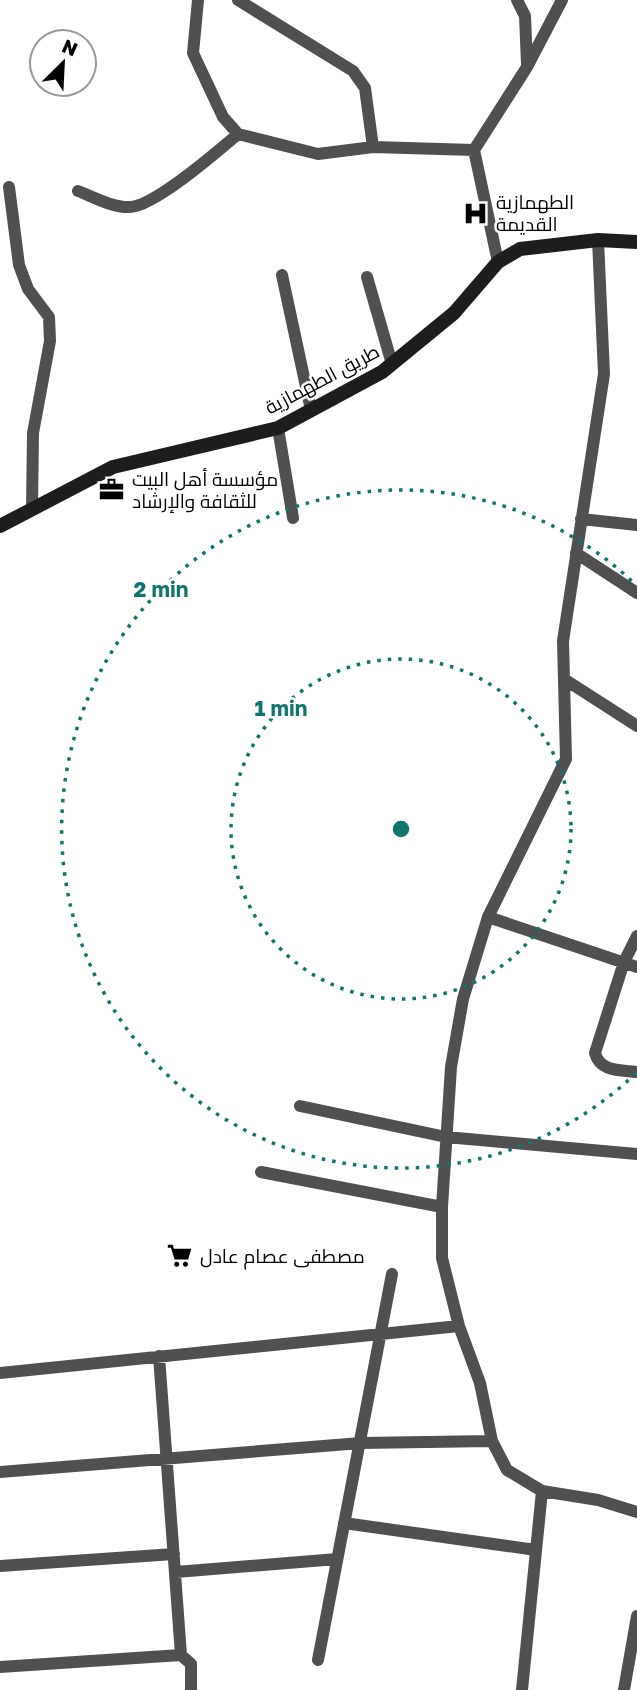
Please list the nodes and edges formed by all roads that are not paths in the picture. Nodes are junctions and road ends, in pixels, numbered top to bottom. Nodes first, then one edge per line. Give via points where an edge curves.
1 (198, 0) edge
2 (238, 0) edge
3 (517, 0) edge
4 (562, 0) edge
5 (527, 66) junction
6 (238, 134) junction
7 (373, 147) junction
8 (474, 150) junction
9 (9, 187) dead end
10 (78, 191) dead end
11 (598, 240) junction
12 (637, 242) edge
13 (498, 262) junction
14 (282, 275) dead end
15 (368, 278) dead end
16 (392, 364) junction
17 (311, 410) junction
18 (278, 428) junction
19 (32, 509) junction
20 (293, 519) dead end
21 (581, 519) junction
22 (637, 525) edge
23 (0, 526) edge
24 (576, 553) junction
25 (637, 593) edge
26 (564, 679) junction
27 (637, 726) edge
28 (488, 917) junction
29 (637, 936) edge
30 (624, 962) junction
31 (637, 967) edge
32 (637, 1072) edge
33 (300, 1106) dead end
34 (446, 1137) junction
35 (637, 1154) edge
36 (261, 1172) dead end
37 (442, 1207) junction
38 (393, 1274) dead end
39 (459, 1326) junction
40 (381, 1335) junction
41 (159, 1356) junction
42 (0, 1373) edge
43 (492, 1441) junction
44 (361, 1443) junction
45 (167, 1457) junction
46 (0, 1472) edge
47 (542, 1491) junction
48 (637, 1512) edge
49 (344, 1523) junction
50 (536, 1550) junction
51 (174, 1554) junction
52 (337, 1559) junction
53 (0, 1566) edge
54 (176, 1572) junction
55 (637, 1616) edge
56 (181, 1655) junction
57 (318, 1660) dead end
58 (0, 1667) edge
59 (191, 1690) edge
60 (522, 1690) edge
61 (624, 1690) edge

1 - 6 street via 194,53 223,117
2 - 7 street via 352,71 365,88
3 - 5 street via 525,16
4 - 5 street
5 - 8 street
6 - 7 street via 318,154
6 - 10 street via 184,180 132,208
7 - 8 street
8 - 13 street
9 - 19 street via 19,265 27,289 49,317 50,341 33,433
11 - 12 main road, طريق الطهمازية
11 - 13 main road, طريق الطهمازية via 520,249
11 - 21 street via 604,374
13 - 16 main road, طريق الطهمازية via 454,313
14 - 17 street
15 - 16 street
16 - 17 main road, طريق الطهمازية
17 - 18 main road, طريق الطهمازية
18 - 19 main road, طريق الطهمازية via 113,467
18 - 20 street
19 - 23 main road, طريق الطهمازية
21 - 22 street
21 - 24 street
24 - 25 street
24 - 26 street via 563,640
26 - 27 street
26 - 28 street via 566,759
28 - 30 street
28 - 34 street via 461,1013
29 - 30 street
30 - 31 street
30 - 32 street via 595,1053 605,1068
33 - 34 street
34 - 35 street
34 - 37 street
36 - 37 street
37 - 39 street via 442,1258
38 - 40 street
39 - 40 street
39 - 43 street via 480,1383
40 - 41 street
40 - 44 street
41 - 42 street
41 - 45 street
43 - 44 street
43 - 47 street via 507,1470
44 - 45 street
44 - 49 street
45 - 46 street
45 - 51 street
47 - 48 street
47 - 50 street
49 - 50 street
49 - 52 street
50 - 60 street
51 - 53 street
51 - 54 street
52 - 54 street
52 - 57 street
54 - 56 street
55 - 61 street
56 - 58 street
56 - 59 street via 191,1664

